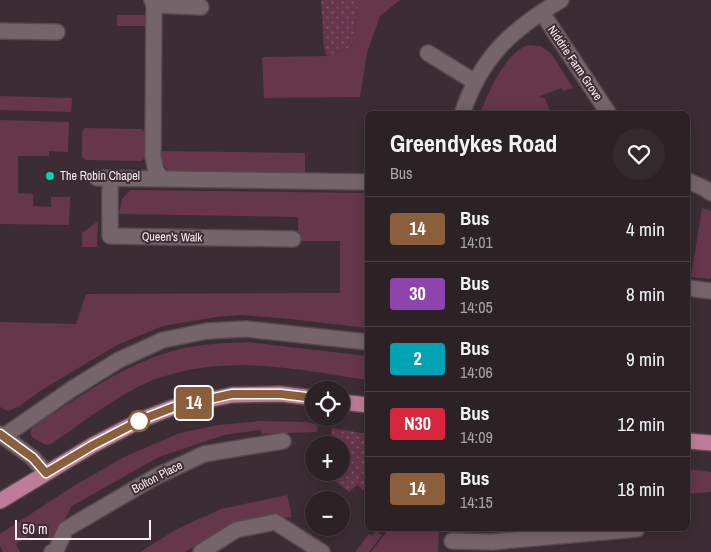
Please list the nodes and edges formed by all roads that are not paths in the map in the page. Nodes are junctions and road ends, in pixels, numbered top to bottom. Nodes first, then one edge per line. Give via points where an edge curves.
1 (561, 0) edge
2 (153, 2) edge
3 (201, 7) dead end
4 (542, 12) junction
5 (0, 31) edge
6 (57, 32) dead end
7 (428, 52) dead end
8 (475, 82) junction
9 (463, 111) edge
10 (607, 111) edge
11 (162, 179) junction
12 (365, 182) edge
13 (690, 182) edge
14 (711, 193) edge
15 (293, 239) dead end
16 (690, 288) edge
17 (711, 291) edge
18 (365, 342) edge
19 (305, 397) edge
20 (350, 403) edge
21 (365, 405) edge
22 (2, 435) edge
23 (283, 441) dead end
24 (690, 441) edge
25 (711, 443) edge
26 (46, 473) junction
27 (0, 501) edge
28 (616, 531) edge
29 (452, 541) edge
30 (52, 552) edge
31 (201, 552) edge
32 (322, 552) edge

1 - 4 street
2 - 3 street
2 - 11 street via 153,158
4 - 8 street via 507,39
4 - 10 street, Niddrie Farm Grove
5 - 6 street
7 - 8 street
8 - 9 street
11 - 12 street, Queen's Walk
11 - 15 street, Queen's Walk via 103,178 110,236
13 - 14 street
16 - 17 street
18 - 22 street via 246,329 207,331 163,340 119,360
19 - 26 main road via 232,394 174,407 143,419
20 - 21 main road
22 - 26 street via 33,458
23 - 30 street, Bolton Place via 204,454 155,477 66,529
24 - 25 main road
26 - 27 main road
28 - 29 street via 501,542
31 - 32 street via 236,530 274,522

